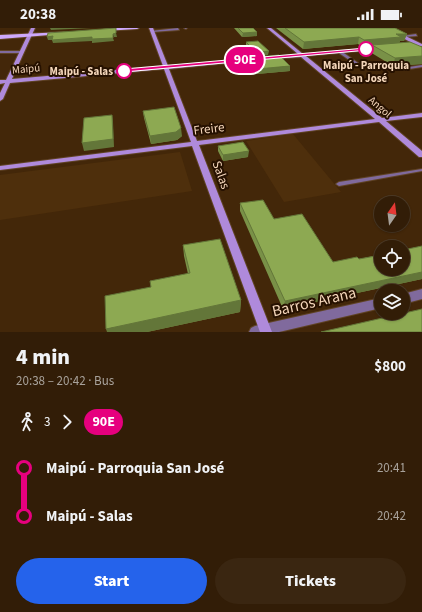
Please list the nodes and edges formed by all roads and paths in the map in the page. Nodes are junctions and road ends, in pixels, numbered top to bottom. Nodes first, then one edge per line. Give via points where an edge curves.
1 (138, 28) edge
2 (269, 28) edge
3 (386, 28) edge
4 (175, 29) edge
5 (152, 30) edge
6 (68, 31) edge
7 (100, 31) edge
8 (31, 32) edge
9 (0, 34) edge
10 (416, 35) dead end
11 (403, 36) junction
12 (0, 37) edge
13 (421, 45) edge
14 (391, 47) edge
15 (398, 47) edge
16 (0, 52) edge
17 (22, 52) junction
18 (340, 52) junction
19 (303, 55) junction
20 (264, 58) edge
21 (257, 59) edge
22 (356, 63) dead end
23 (422, 66) edge
24 (165, 67) junction
25 (403, 69) edge
26 (9, 81) junction
27 (0, 82) edge
28 (0, 99) edge
29 (422, 115) edge
30 (380, 120) junction
31 (196, 143) junction
32 (422, 155) edge
33 (0, 168) edge
34 (422, 170) edge
35 (340, 184) dead end
36 (422, 294) edge
37 (410, 297) edge
38 (374, 306) edge
39 (262, 331) edge

1 - 7 main road
2 - 19 street, Angol
3 - 11 street
4 - 5 lane
5 - 24 street, Salas
6 - 8 main road
8 - 9 main road
8 - 12 main road
8 - 17 street
10 - 11 lane
11 - 13 street
13 - 15 street
14 - 18 street
16 - 17 lane
17 - 26 street
18 - 19 street
18 - 22 lane
19 - 20 street
19 - 30 street, Angol
21 - 24 street, Maipú
23 - 25 lane
24 - 26 street, Maipú
24 - 31 street, Salas
26 - 27 street, Maipú
26 - 28 street
29 - 30 street, Freire
30 - 31 street, Freire
30 - 32 street, Angol
31 - 33 street, Freire
31 - 39 street, Salas
34 - 35 lane
36 - 37 street
38 - 39 street, Barros Arana

